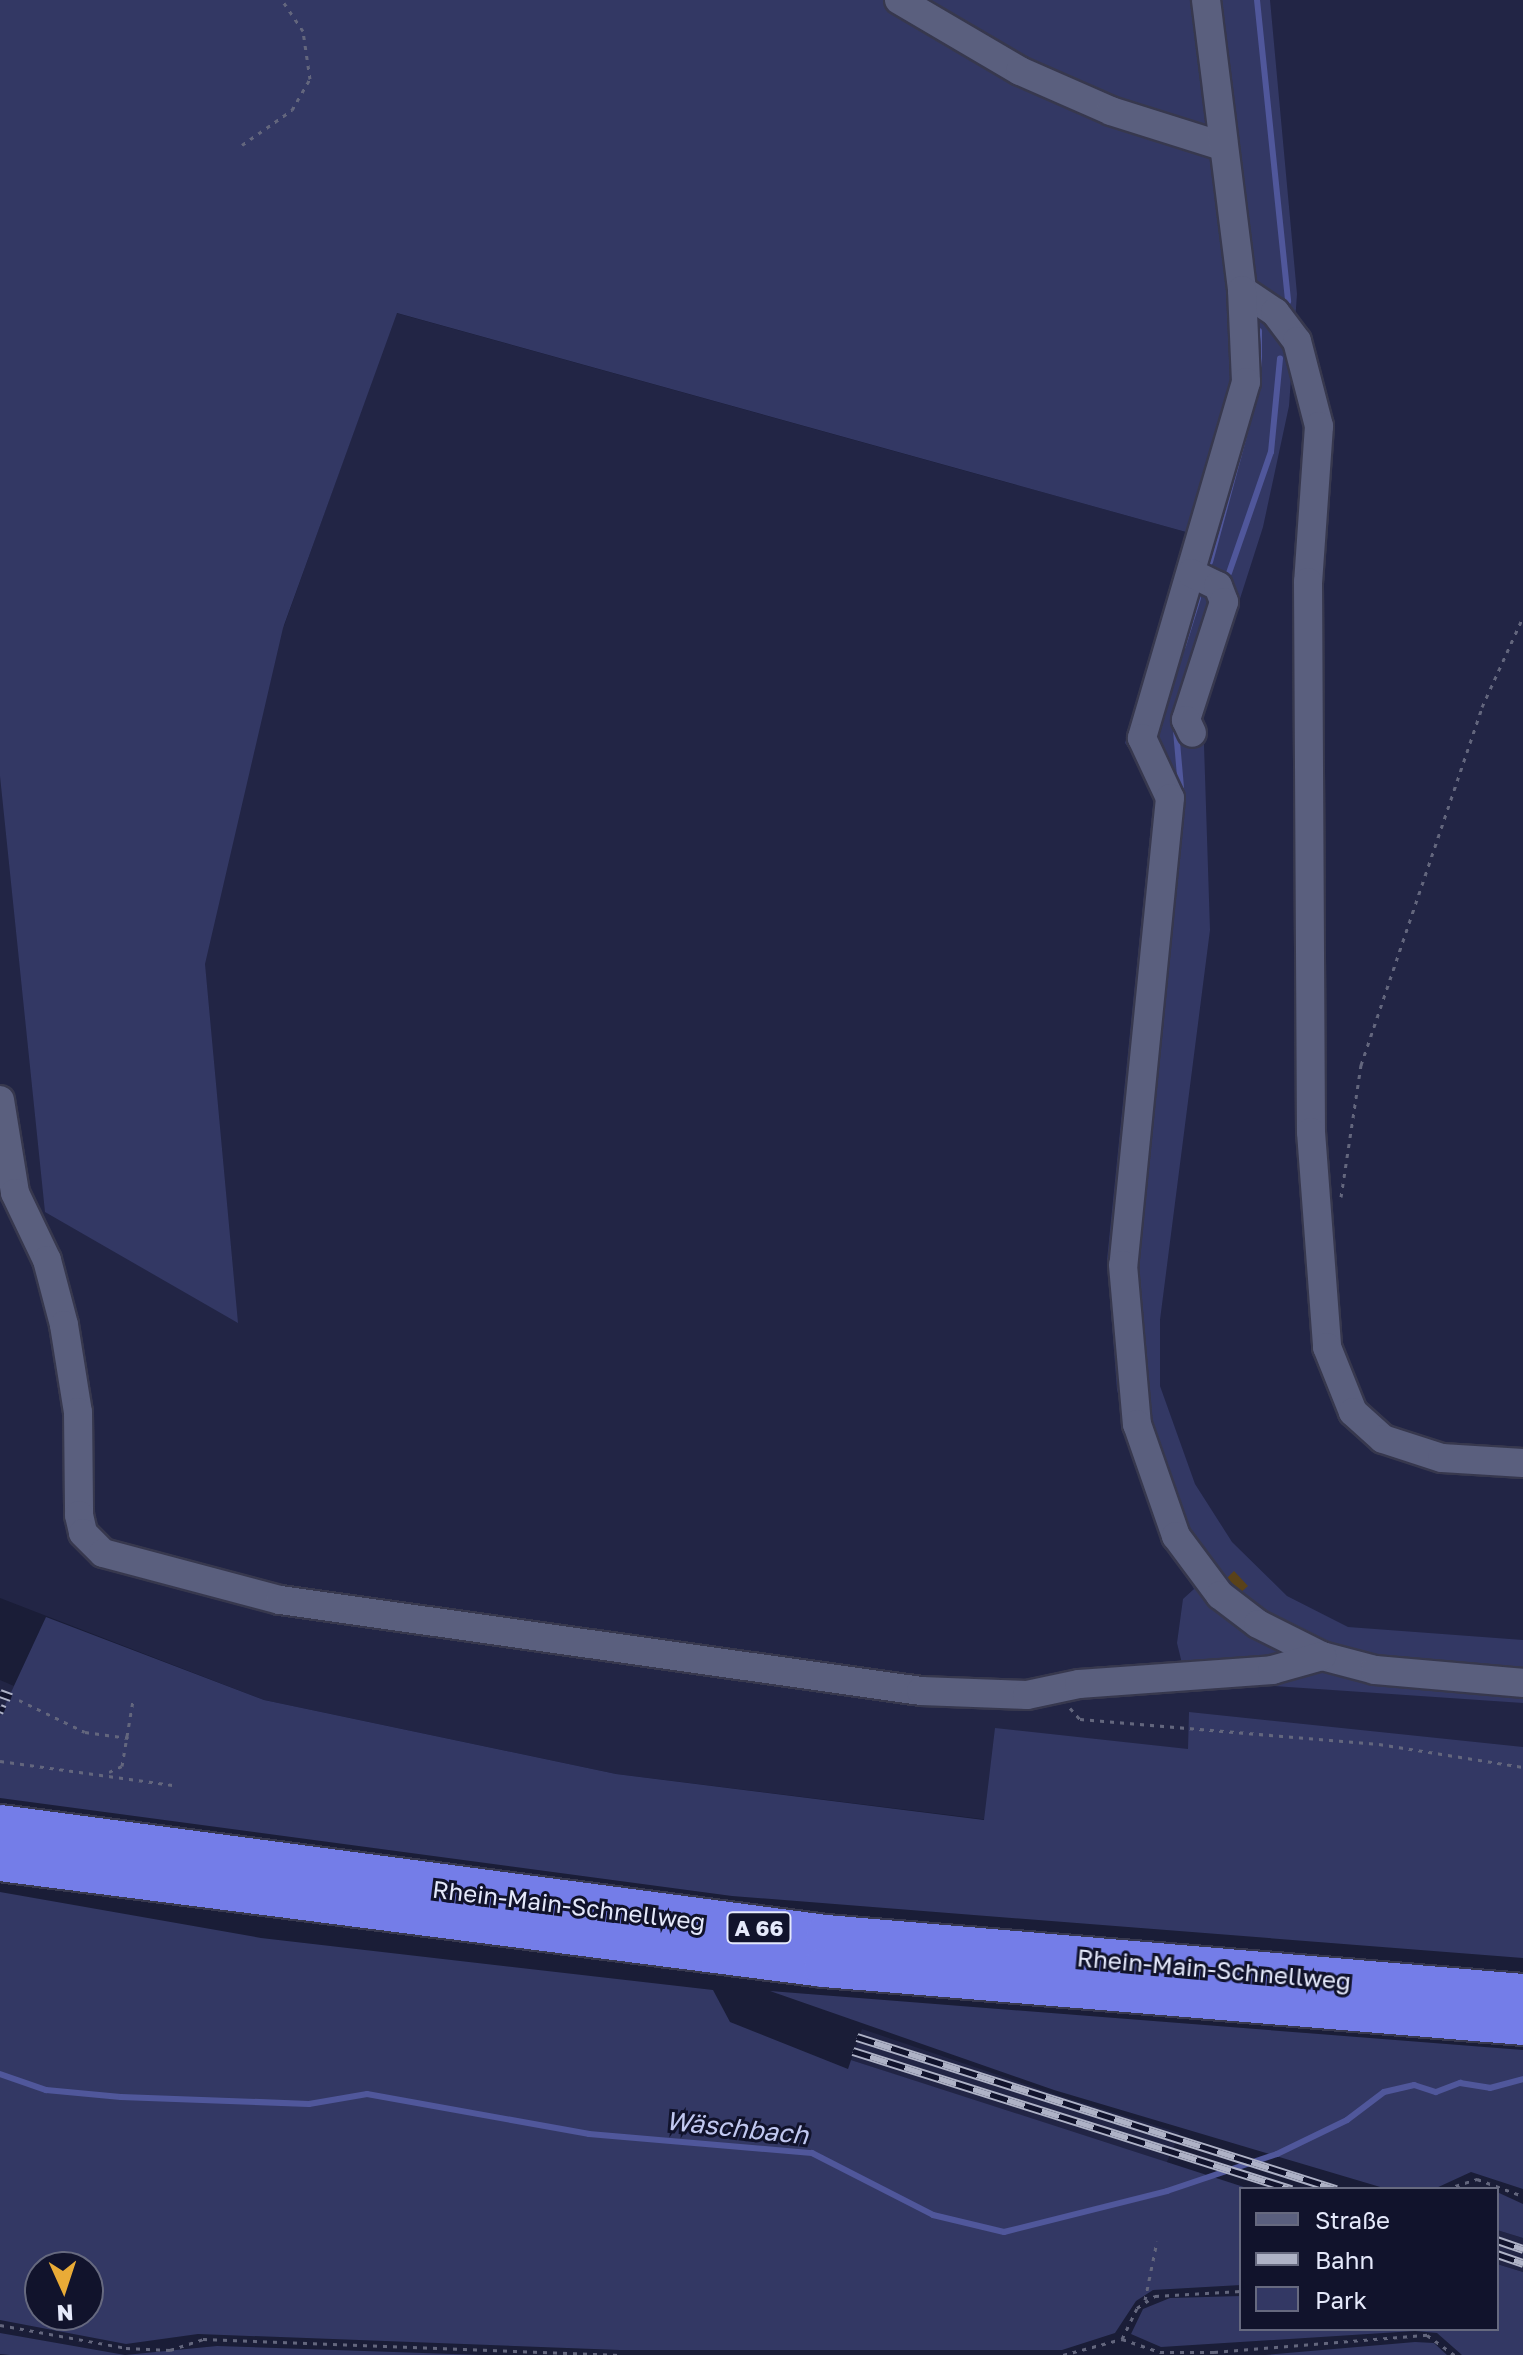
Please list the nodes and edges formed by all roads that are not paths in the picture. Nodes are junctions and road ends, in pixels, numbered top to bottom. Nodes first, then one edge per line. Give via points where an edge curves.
1 (899, 0) edge
2 (1206, 0) edge
3 (1222, 146) junction
4 (1242, 290) junction
5 (1191, 573) junction
6 (1192, 733) dead end
7 (0, 1100) edge
8 (1523, 1463) edge
9 (1322, 1656) junction
10 (1523, 1683) edge
11 (0, 1825) edge
12 (0, 1861) edge
13 (1523, 1994) edge
14 (1523, 2025) edge

1 - 3 lane via 1020,71 1140,122
2 - 3 lane
3 - 4 lane
4 - 5 lane via 1246,382
4 - 8 lane via 1275,312 1297,341 1319,426 1308,582 1311,1117 1327,1347 1353,1412 1383,1439 1442,1458
5 - 6 lane via 1218,586 1224,602 1186,720
5 - 9 lane via 1142,738 1170,798 1127,1183 1125,1348 1146,1458 1188,1557 1238,1610
7 - 9 lane via 15,1193 47,1260 64,1325 78,1412 83,1533 103,1553 280,1600 921,1691 1027,1695 1079,1684 1272,1670
9 - 10 lane via 1402,1674
11 - 13 highway, Rhein-Main-Schnellweg / A 66 via 826,1935
12 - 14 highway, Rhein-Main-Schnellweg / A 66 via 824,1967

